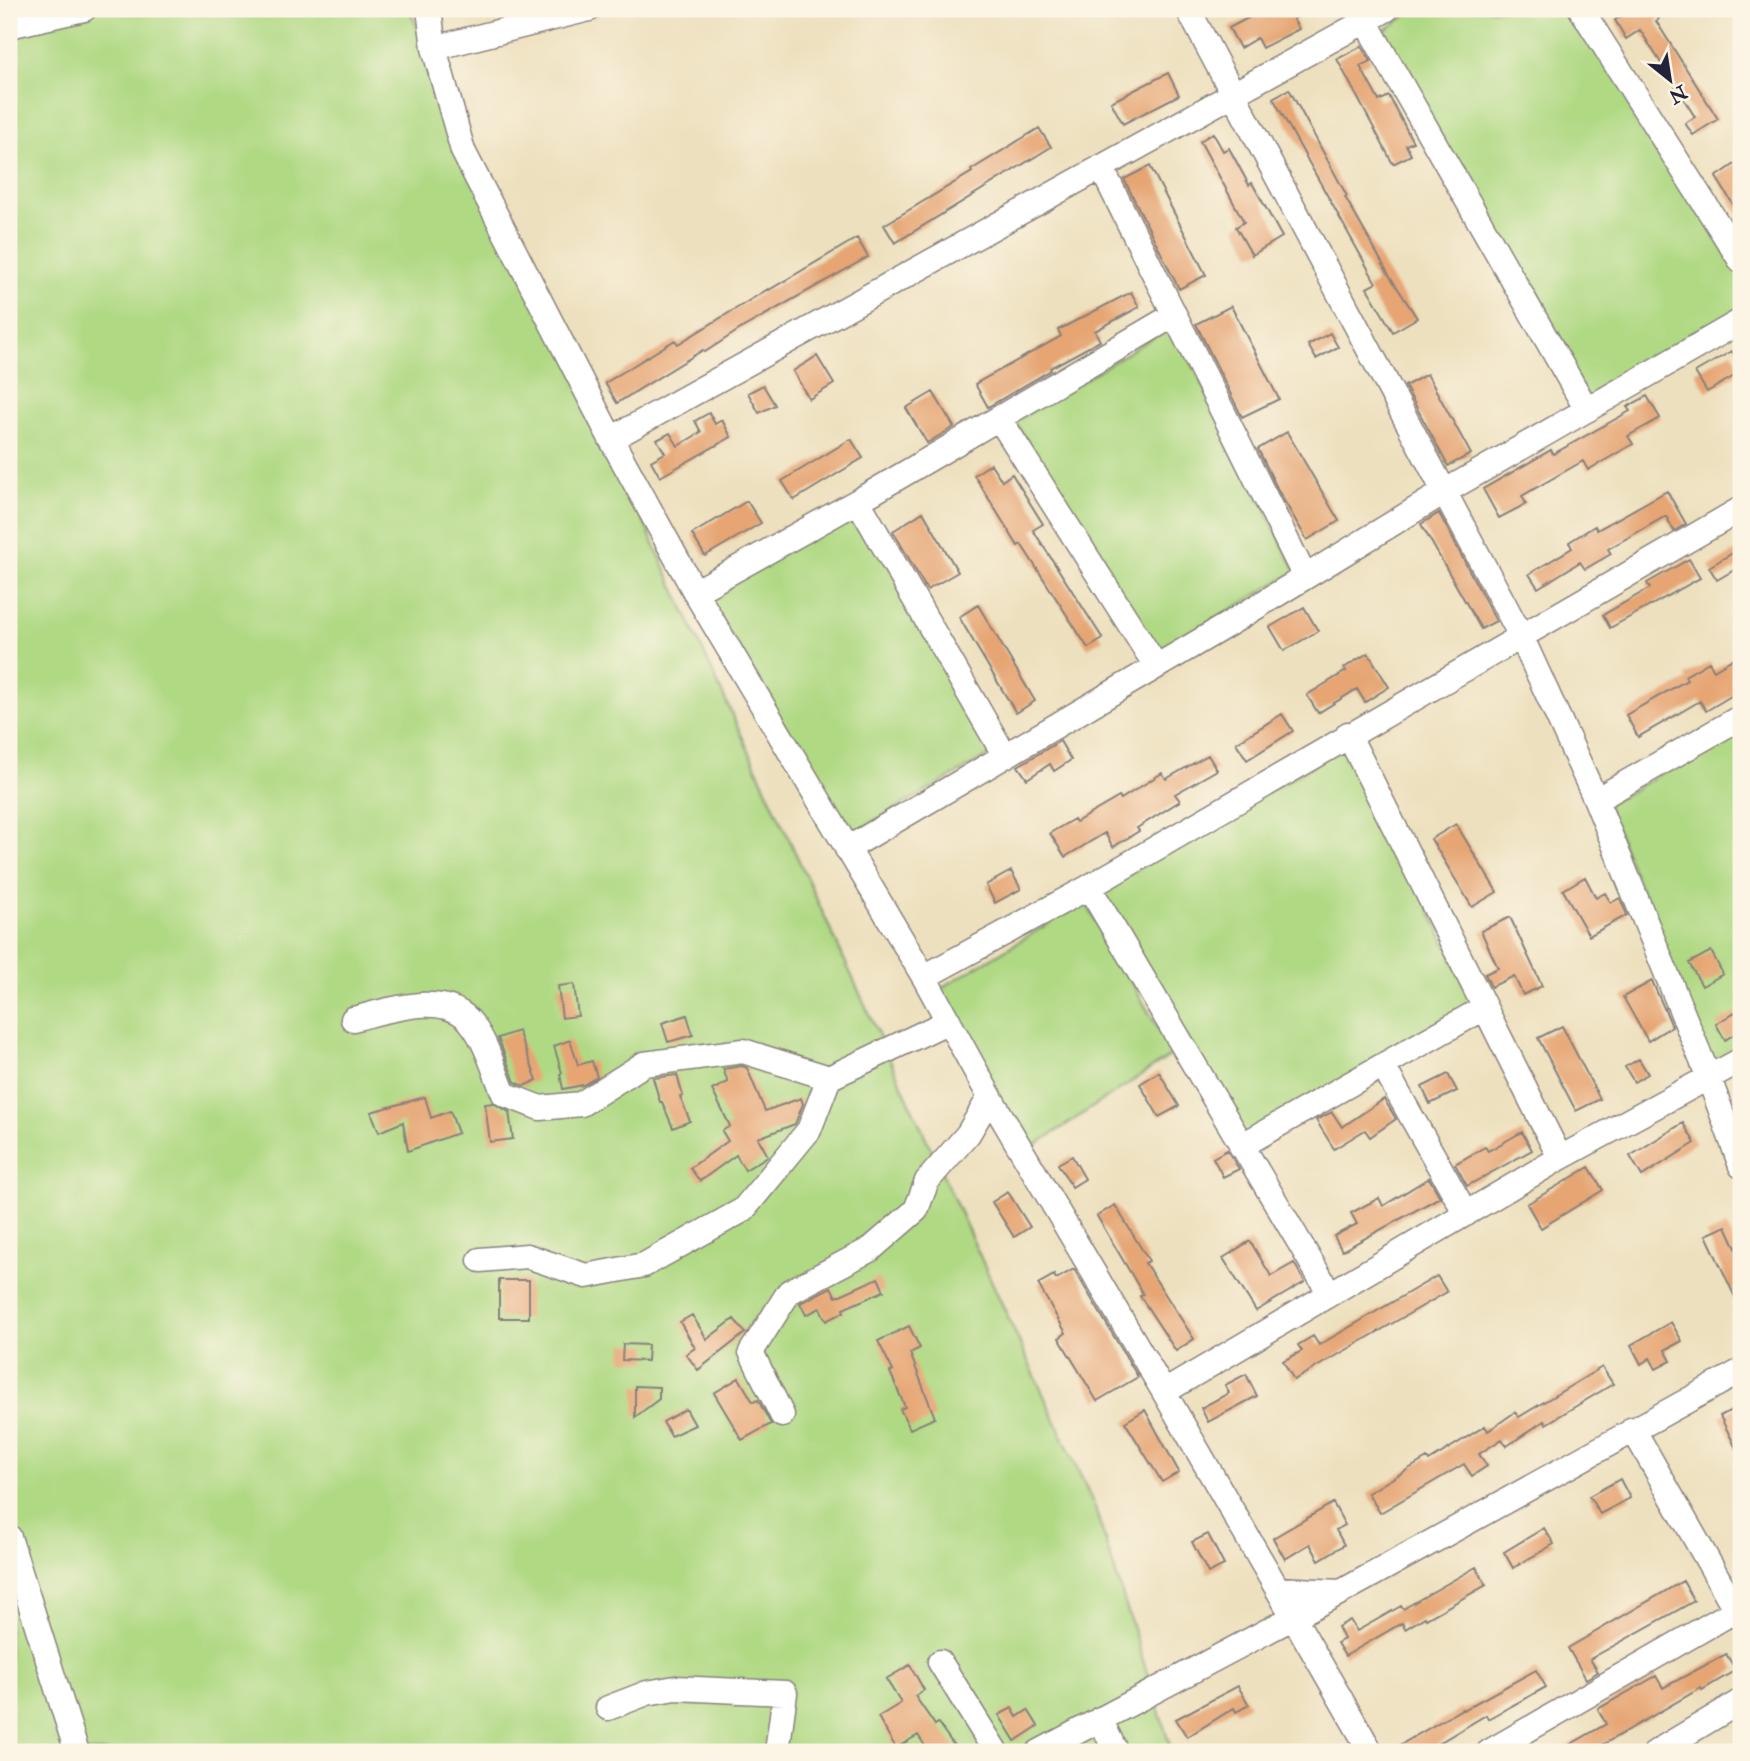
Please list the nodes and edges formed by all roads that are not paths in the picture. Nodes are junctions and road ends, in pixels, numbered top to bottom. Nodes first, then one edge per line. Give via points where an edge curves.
1 (84, 9) edge
2 (429, 9) edge
3 (589, 9) edge
4 (1188, 9) edge
5 (1387, 9) edge
6 (1581, 9) edge
7 (1365, 22) junction
8 (9, 26) edge
9 (434, 48) junction
10 (1232, 95) junction
11 (1101, 167) junction
12 (1741, 261) edge
13 (1174, 315) junction
14 (1741, 321) edge
15 (1587, 410) junction
16 (999, 418) junction
17 (611, 439) junction
18 (1444, 492) junction
19 (859, 501) junction
20 (1741, 509) edge
21 (1305, 577) junction
22 (695, 592) junction
23 (1521, 636) junction
24 (1156, 666) junction
25 (1741, 717) edge
26 (1349, 734) junction
27 (1005, 756) junction
28 (1596, 800) junction
29 (847, 849) junction
30 (1089, 887) junction
31 (925, 976) junction
32 (1484, 1008) junction
33 (353, 1019) dead end
34 (949, 1021) junction
35 (1741, 1060) edge
36 (1382, 1066) junction
37 (829, 1078) junction
38 (1709, 1078) junction
39 (990, 1097) junction
40 (1241, 1146) junction
41 (1560, 1158) junction
42 (1741, 1166) edge
43 (1466, 1214) junction
44 (480, 1260) dead end
45 (1330, 1294) junction
46 (1741, 1371) edge
47 (1164, 1392) junction
48 (782, 1415) dead end
49 (1633, 1429) junction
50 (9, 1537) edge
51 (1278, 1588) junction
52 (1341, 1592) junction
53 (1739, 1614) edge
54 (1294, 1617) junction
55 (940, 1662) dead end
56 (1741, 1701) edge
57 (608, 1708) dead end
58 (1100, 1719) junction
59 (77, 1752) edge
60 (778, 1752) edge
61 (996, 1752) edge
62 (1040, 1752) edge
63 (1116, 1752) edge
64 (1371, 1752) edge
65 (1489, 1752) edge
66 (1656, 1752) edge

1 - 8 street
2 - 9 street
3 - 9 street
4 - 10 street
5 - 7 street
6 - 12 street
7 - 10 street
7 - 15 street
9 - 17 street via 463,151
10 - 11 street
10 - 18 street
11 - 13 street
11 - 17 street
13 - 16 street
13 - 21 street
14 - 15 street
15 - 18 street
16 - 19 street
16 - 24 street
17 - 22 street
18 - 21 street
18 - 23 street
19 - 22 street
19 - 27 street
20 - 23 street
21 - 24 street
22 - 29 street
23 - 26 street
23 - 28 street
24 - 27 street
25 - 28 street
26 - 30 street
26 - 32 street
27 - 29 street
28 - 38 street
29 - 31 street
30 - 31 street
30 - 40 street
31 - 34 street
32 - 36 street
32 - 41 street
33 - 37 street via 414,1004 436,1004 459,1013 471,1022 503,1094 540,1108 581,1104 644,1064 743,1051
34 - 37 street
34 - 39 street
35 - 38 street
36 - 40 street
36 - 43 street
37 - 44 street via 809,1129 743,1210 645,1265 586,1276 527,1256
38 - 41 street
38 - 42 street
39 - 47 street
39 - 48 street via 968,1134 927,1181 916,1210 871,1249 789,1292 751,1352
40 - 45 street
41 - 43 street
43 - 45 street
45 - 47 street
46 - 49 street
47 - 51 street
49 - 52 street
49 - 53 street
50 - 59 street
51 - 52 street
51 - 54 street
52 - 54 street
53 - 65 street
54 - 58 street
54 - 64 street
55 - 61 street
56 - 66 street
57 - 60 street via 675,1688 785,1693
58 - 62 street
58 - 63 street

